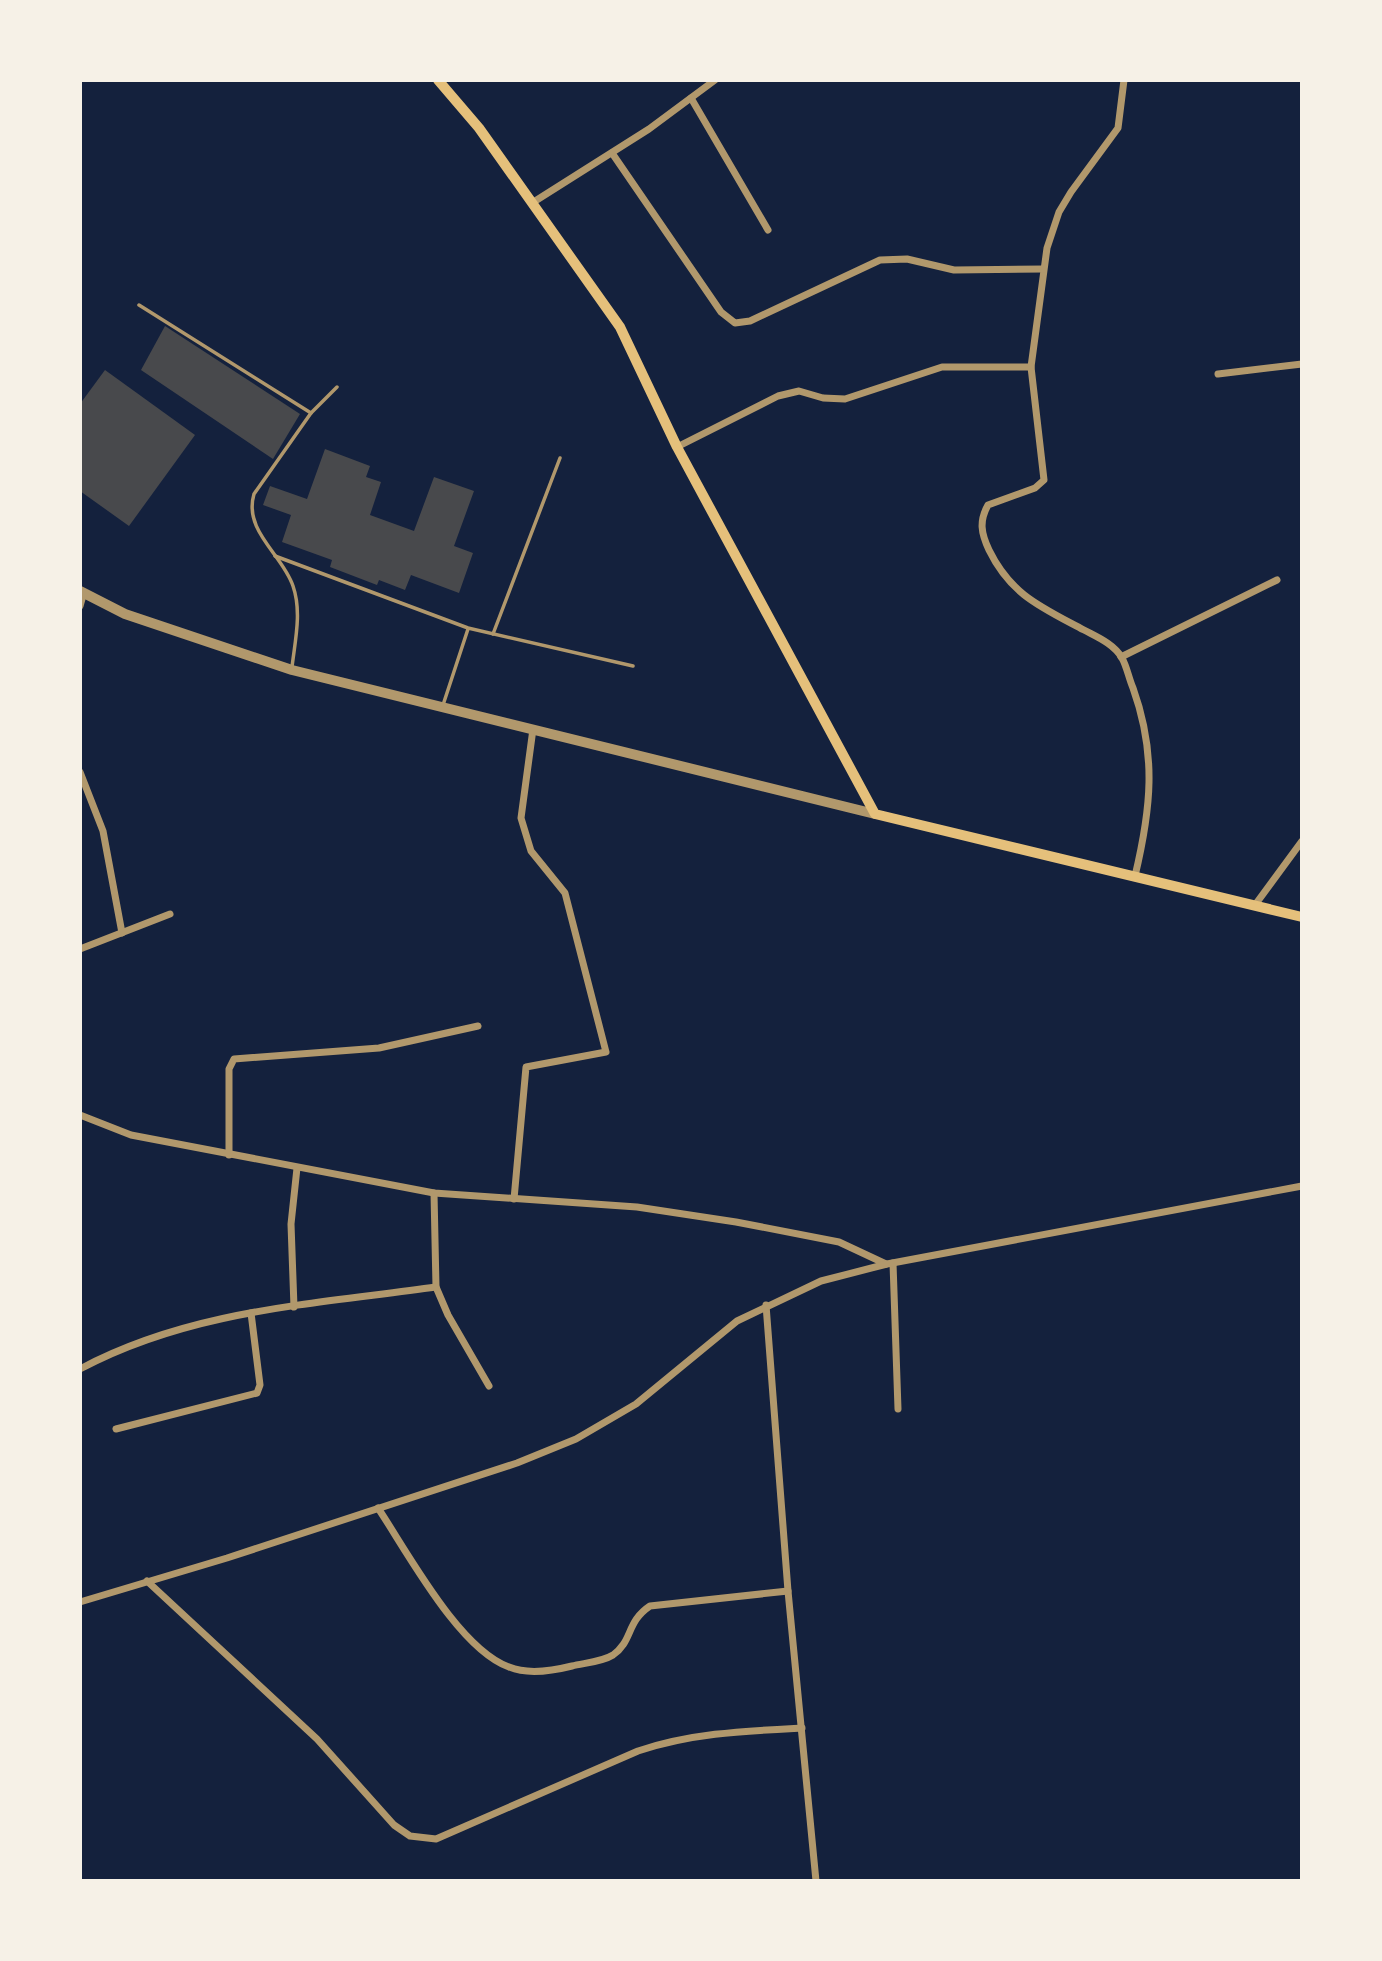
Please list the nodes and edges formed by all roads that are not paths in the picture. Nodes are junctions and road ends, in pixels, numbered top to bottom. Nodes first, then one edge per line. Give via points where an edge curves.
1 (438, 80) edge
2 (715, 80) edge
3 (1124, 80) edge
4 (691, 99) junction
5 (612, 153) junction
6 (532, 203) junction
7 (768, 230) dead end
8 (1044, 269) junction
9 (139, 306) dead end
10 (1301, 364) edge
11 (1031, 367) junction
12 (1218, 374) dead end
13 (337, 387) dead end
14 (311, 413) junction
15 (677, 447) junction
16 (560, 458) dead end
17 (275, 556) junction
18 (1277, 580) dead end
19 (82, 592) edge
20 (80, 606) edge
21 (468, 628) junction
22 (493, 634) junction
23 (1121, 657) junction
24 (632, 666) dead end
25 (292, 670) junction
26 (443, 707) junction
27 (534, 729) junction
28 (80, 772) edge
29 (875, 814) junction
30 (1301, 841) edge
31 (1135, 876) junction
32 (1255, 905) junction
33 (170, 914) dead end
34 (1301, 918) edge
35 (122, 933) junction
36 (80, 949) edge
37 (478, 1026) dead end
38 (80, 1115) edge
39 (229, 1155) junction
40 (297, 1168) junction
41 (1301, 1186) edge
42 (434, 1193) junction
43 (514, 1199) junction
44 (890, 1264) junction
45 (436, 1287) junction
46 (766, 1305) junction
47 (294, 1307) junction
48 (251, 1313) junction
49 (80, 1369) edge
50 (489, 1387) dead end
51 (898, 1409) dead end
52 (116, 1429) dead end
53 (378, 1508) junction
54 (147, 1581) junction
55 (788, 1591) junction
56 (80, 1602) edge
57 (802, 1728) junction
58 (816, 1881) edge

1 - 6 main road
2 - 4 street
3 - 8 street via 1118,128 1059,212
4 - 5 street
4 - 7 street
5 - 6 street
5 - 8 street via 721,312 735,323 750,321 880,260 907,259 954,270
6 - 15 main road via 620,327
8 - 11 street
9 - 14 lane
10 - 12 street
11 - 15 street via 942,367 845,399 799,391 778,396
11 - 23 street via 1044,480 1035,488 988,505 981,517 982,536 1001,574 1017,591 1104,640
13 - 14 lane
14 - 17 lane via 251,505 259,532
15 - 29 main road
16 - 22 lane
17 - 21 lane
17 - 25 lane via 293,584 298,608
18 - 23 street
19 - 20 street
19 - 25 street via 125,614
21 - 22 lane
21 - 26 lane
22 - 24 lane
23 - 31 street via 1141,711 1151,783
25 - 26 street
26 - 27 street
27 - 29 street
27 - 43 street via 521,818 531,851 565,893 606,1052 526,1067
28 - 35 street via 103,831
29 - 31 main road
30 - 32 street
31 - 32 main road
32 - 34 main road
33 - 35 street
35 - 36 street
37 - 39 street via 379,1048 234,1059 229,1069
38 - 39 street via 131,1135
39 - 40 street
40 - 42 street
40 - 47 street via 291,1224
41 - 44 street
42 - 43 street
42 - 45 street
43 - 44 street via 637,1207 736,1222 839,1242
44 - 46 street via 821,1281
44 - 51 street
45 - 47 street
45 - 50 street
46 - 53 street via 737,1321 636,1404 576,1439
46 - 55 street
47 - 48 street
48 - 49 street via 188,1325 111,1352
48 - 52 street via 260,1385 254,1395
53 - 54 street
53 - 55 street via 454,1623 494,1661 510,1668 555,1670 611,1657 624,1646 636,1616 650,1606
54 - 56 street
54 - 57 street via 317,1739 394,1825 422,1840 436,1839 670,1740
55 - 57 street
57 - 58 street

